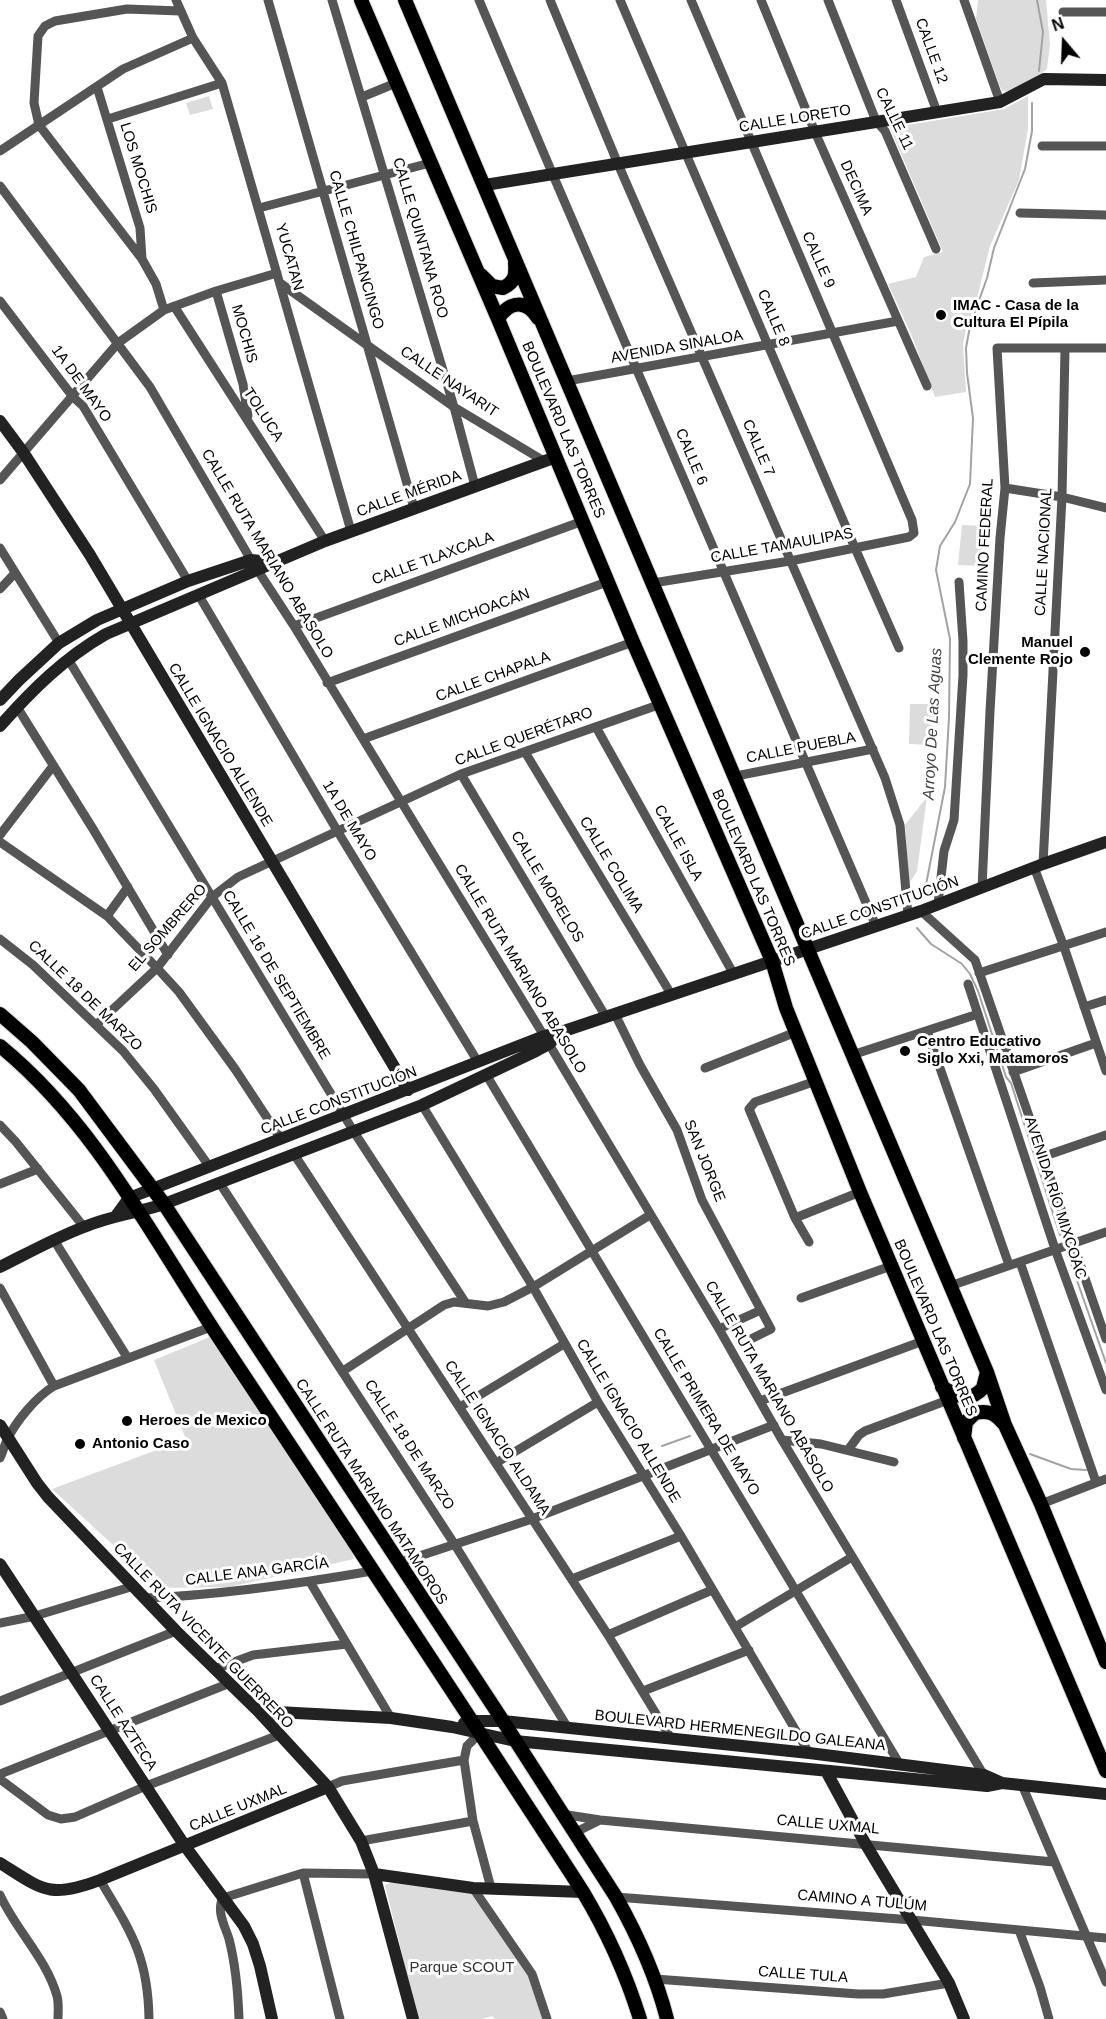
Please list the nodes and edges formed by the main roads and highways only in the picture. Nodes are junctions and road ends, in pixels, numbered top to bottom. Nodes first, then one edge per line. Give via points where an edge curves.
1 (361, 0) edge
2 (405, 0) edge
3 (1106, 80) edge
4 (485, 185) junction
5 (514, 256) junction
6 (476, 269) junction
7 (498, 319) junction
8 (544, 327) junction
9 (0, 421) edge
10 (550, 459) junction
11 (254, 565) junction
12 (121, 609) junction
13 (130, 624) junction
14 (0, 700) edge
15 (0, 726) edge
16 (1106, 842) edge
17 (807, 950) junction
18 (772, 961) junction
19 (0, 1014) edge
20 (547, 1040) junction
21 (0, 1046) edge
22 (408, 1090) junction
23 (153, 1188) junction
24 (129, 1198) junction
25 (164, 1204) junction
26 (138, 1213) junction
27 (116, 1215) junction
28 (0, 1267) edge
29 (987, 1372) junction
30 (945, 1394) junction
31 (0, 1425) edge
32 (1005, 1425) junction
33 (964, 1438) junction
34 (0, 1564) edge
35 (1106, 1662) edge
36 (258, 1711) junction
37 (472, 1721) junction
38 (503, 1721) junction
39 (452, 1727) junction
40 (480, 1733) junction
41 (515, 1741) junction
42 (826, 1771) junction
43 (1106, 1772) edge
44 (985, 1780) junction
45 (328, 1787) junction
46 (1106, 1794) edge
47 (185, 1846) junction
48 (0, 1863) edge
49 (374, 1874) junction
50 (583, 1892) junction
51 (272, 2019) edge
52 (413, 2019) edge
53 (640, 2019) edge
54 (667, 2019) edge
55 (963, 2019) edge

1 - 6 main road, BOULEVARD LAS TORRES
2 - 4 main road, BOULEVARD LAS TORRES
3 - 4 main road, CALLE LORETO via 1044,79 1000,102
4 - 5 main road, BOULEVARD LAS TORRES
5 - 6 main road via 515,279 503,288 492,286
5 - 8 main road, BOULEVARD LAS TORRES
6 - 7 main road, BOULEVARD LAS TORRES
7 - 8 main road via 508,306 521,305 531,310
7 - 10 main road, BOULEVARD LAS TORRES
8 - 17 main road, BOULEVARD LAS TORRES
9 - 12 main road, CALLE IGNACIO ALLENDE via 90,555
10 - 11 main road, CALLE MÉRIDA via 273,562
10 - 18 main road, BOULEVARD LAS TORRES via 583,521
11 - 12 main road via 188,581
11 - 13 main road
12 - 13 main road, CALLE IGNACIO ALLENDE
12 - 14 main road via 59,643
13 - 15 main road via 106,634 68,659
13 - 22 main road, CALLE IGNACIO ALLENDE
16 - 17 main road, CALLE CONSTITUCIÓN
17 - 18 main road, CALLE CONSTITUCIÓN
17 - 29 main road, BOULEVARD LAS TORRES
18 - 20 main road, CALLE CONSTITUCIÓN
18 - 30 main road, BOULEVARD LAS TORRES via 796,1032
19 - 23 main road, CALLE RUTA MARIANO MATAMOROS via 79,1090
20 - 22 main road, CALLE CONSTITUCIÓN
20 - 25 main road, CALLE CONSTITUCIÓN via 487,1076 422,1105
21 - 24 main road via 69,1113
22 - 23 main road, CALLE CONSTITUCIÓN
23 - 24 main road, CALLE CONSTITUCIÓN
23 - 25 main road, CALLE RUTA MARIANO MATAMOROS
24 - 26 main road
24 - 27 main road
25 - 26 main road, CALLE CONSTITUCIÓN
25 - 38 main road, CALLE RUTA MARIANO MATAMOROS
26 - 27 main road, CALLE CONSTITUCIÓN
26 - 37 main road
27 - 28 main road, CALLE CONSTITUCIÓN
29 - 30 main road via 983,1388 970,1397
29 - 32 main road, BOULEVARD LAS TORRES
30 - 33 main road, BOULEVARD LAS TORRES
31 - 36 main road, CALLE RUTA VICENTE GUERRERO via 48,1497
32 - 33 main road via 990,1412 975,1413 966,1422
32 - 35 main road, BOULEVARD LAS TORRES
33 - 43 main road, BOULEVARD LAS TORRES
34 - 47 main road, CALLE AZTECA
36 - 39 main road, BOULEVARD HERMENEGILDO GALEANA via 391,1718
36 - 45 main road, CALLE RUTA VICENTE GUERRERO
37 - 38 main road, BOULEVARD HERMENEGILDO GALEANA
37 - 39 main road, BOULEVARD HERMENEGILDO GALEANA
37 - 40 main road
38 - 41 main road, CALLE RUTA MARIANO MATAMOROS
38 - 44 main road, BOULEVARD HERMENEGILDO GALEANA via 899,1763
39 - 40 main road, BOULEVARD HERMENEGILDO GALEANA
40 - 41 main road, BOULEVARD HERMENEGILDO GALEANA
40 - 50 main road
41 - 42 main road, BOULEVARD HERMENEGILDO GALEANA
41 - 54 main road, CALLE RUTA MARIANO MATAMOROS via 632,1924
42 - 44 main road, BOULEVARD HERMENEGILDO GALEANA
42 - 55 main road via 949,1983
44 - 46 main road, BOULEVARD HERMENEGILDO GALEANA
45 - 47 main road, CALLE UXMAL
45 - 49 main road, CALLE RUTA VICENTE GUERRERO via 361,1841
47 - 48 main road, CALLE UXMAL via 64,1891 38,1886
47 - 51 main road, CALLE AZTECA via 244,1926 253,1944
49 - 50 main road via 473,1888
49 - 52 main road, CALLE RUTA VICENTE GUERRERO
50 - 53 main road via 617,1955

